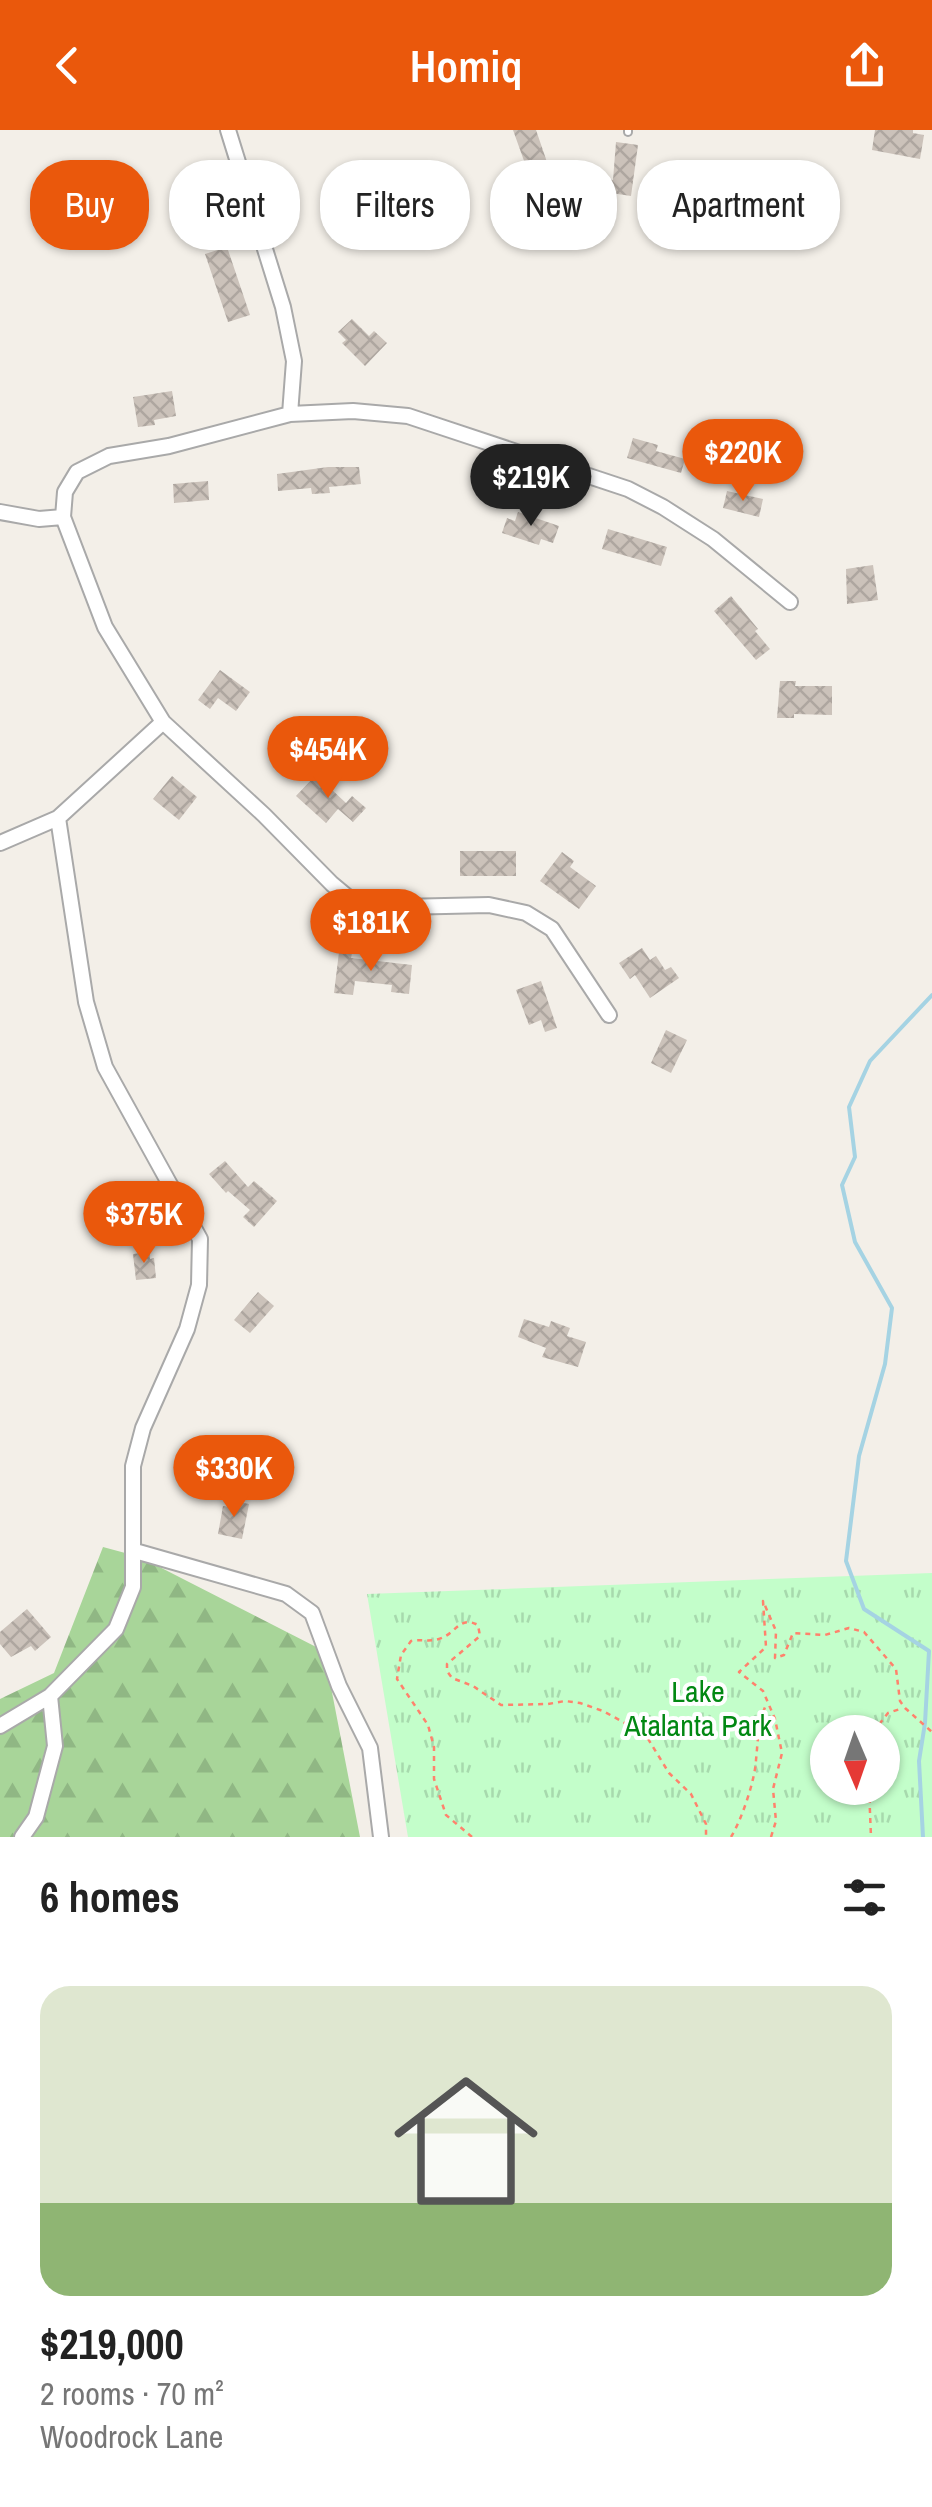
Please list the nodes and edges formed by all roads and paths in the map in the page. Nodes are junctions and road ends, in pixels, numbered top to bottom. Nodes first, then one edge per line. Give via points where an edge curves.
1 (228, 130) edge
2 (290, 414) junction
3 (0, 512) edge
4 (63, 517) junction
5 (790, 602) dead end
6 (164, 722) junction
7 (58, 818) junction
8 (0, 843) edge
9 (609, 1015) dead end
10 (135, 1551) junction
11 (50, 1696) junction
12 (900, 1701) junction
13 (767, 1704) junction
14 (905, 1708) junction
15 (894, 1710) junction
16 (888, 1715) edge
17 (0, 1726) edge
18 (932, 1732) edge
19 (870, 1805) edge
20 (22, 1837) edge
21 (380, 1837) edge
22 (472, 1837) edge
23 (706, 1837) edge
24 (730, 1837) edge
25 (770, 1837) edge
26 (871, 1837) edge

1 - 2 street via 294,360
2 - 4 street via 109,456 77,472 65,492
2 - 5 street via 408,416 628,489 713,539
3 - 4 street
4 - 6 street via 105,626
6 - 7 street
6 - 9 street via 356,904 489,905 526,912 552,929
7 - 8 street
7 - 10 street via 86,1002 105,1067 200,1238 199,1285 187,1328 134,1466
10 - 11 street via 133,1587 116,1629
10 - 21 street via 286,1594 312,1614 370,1748
11 - 17 street
11 - 20 street via 55,1746 36,1816
12 - 13 path via 896,1670 864,1632 793,1633 776,1658 776,1630 763,1601 766,1644 740,1672 763,1691
12 - 14 path
12 - 15 path
13 - 24 path via 747,1802
13 - 25 path via 782,1753
14 - 15 path
14 - 18 path
15 - 16 path
19 - 26 path
22 - 23 path via 446,1815 428,1725 397,1679 411,1640 443,1638 469,1621 480,1636 447,1664 452,1678 501,1705 580,1703 645,1734 690,1794

